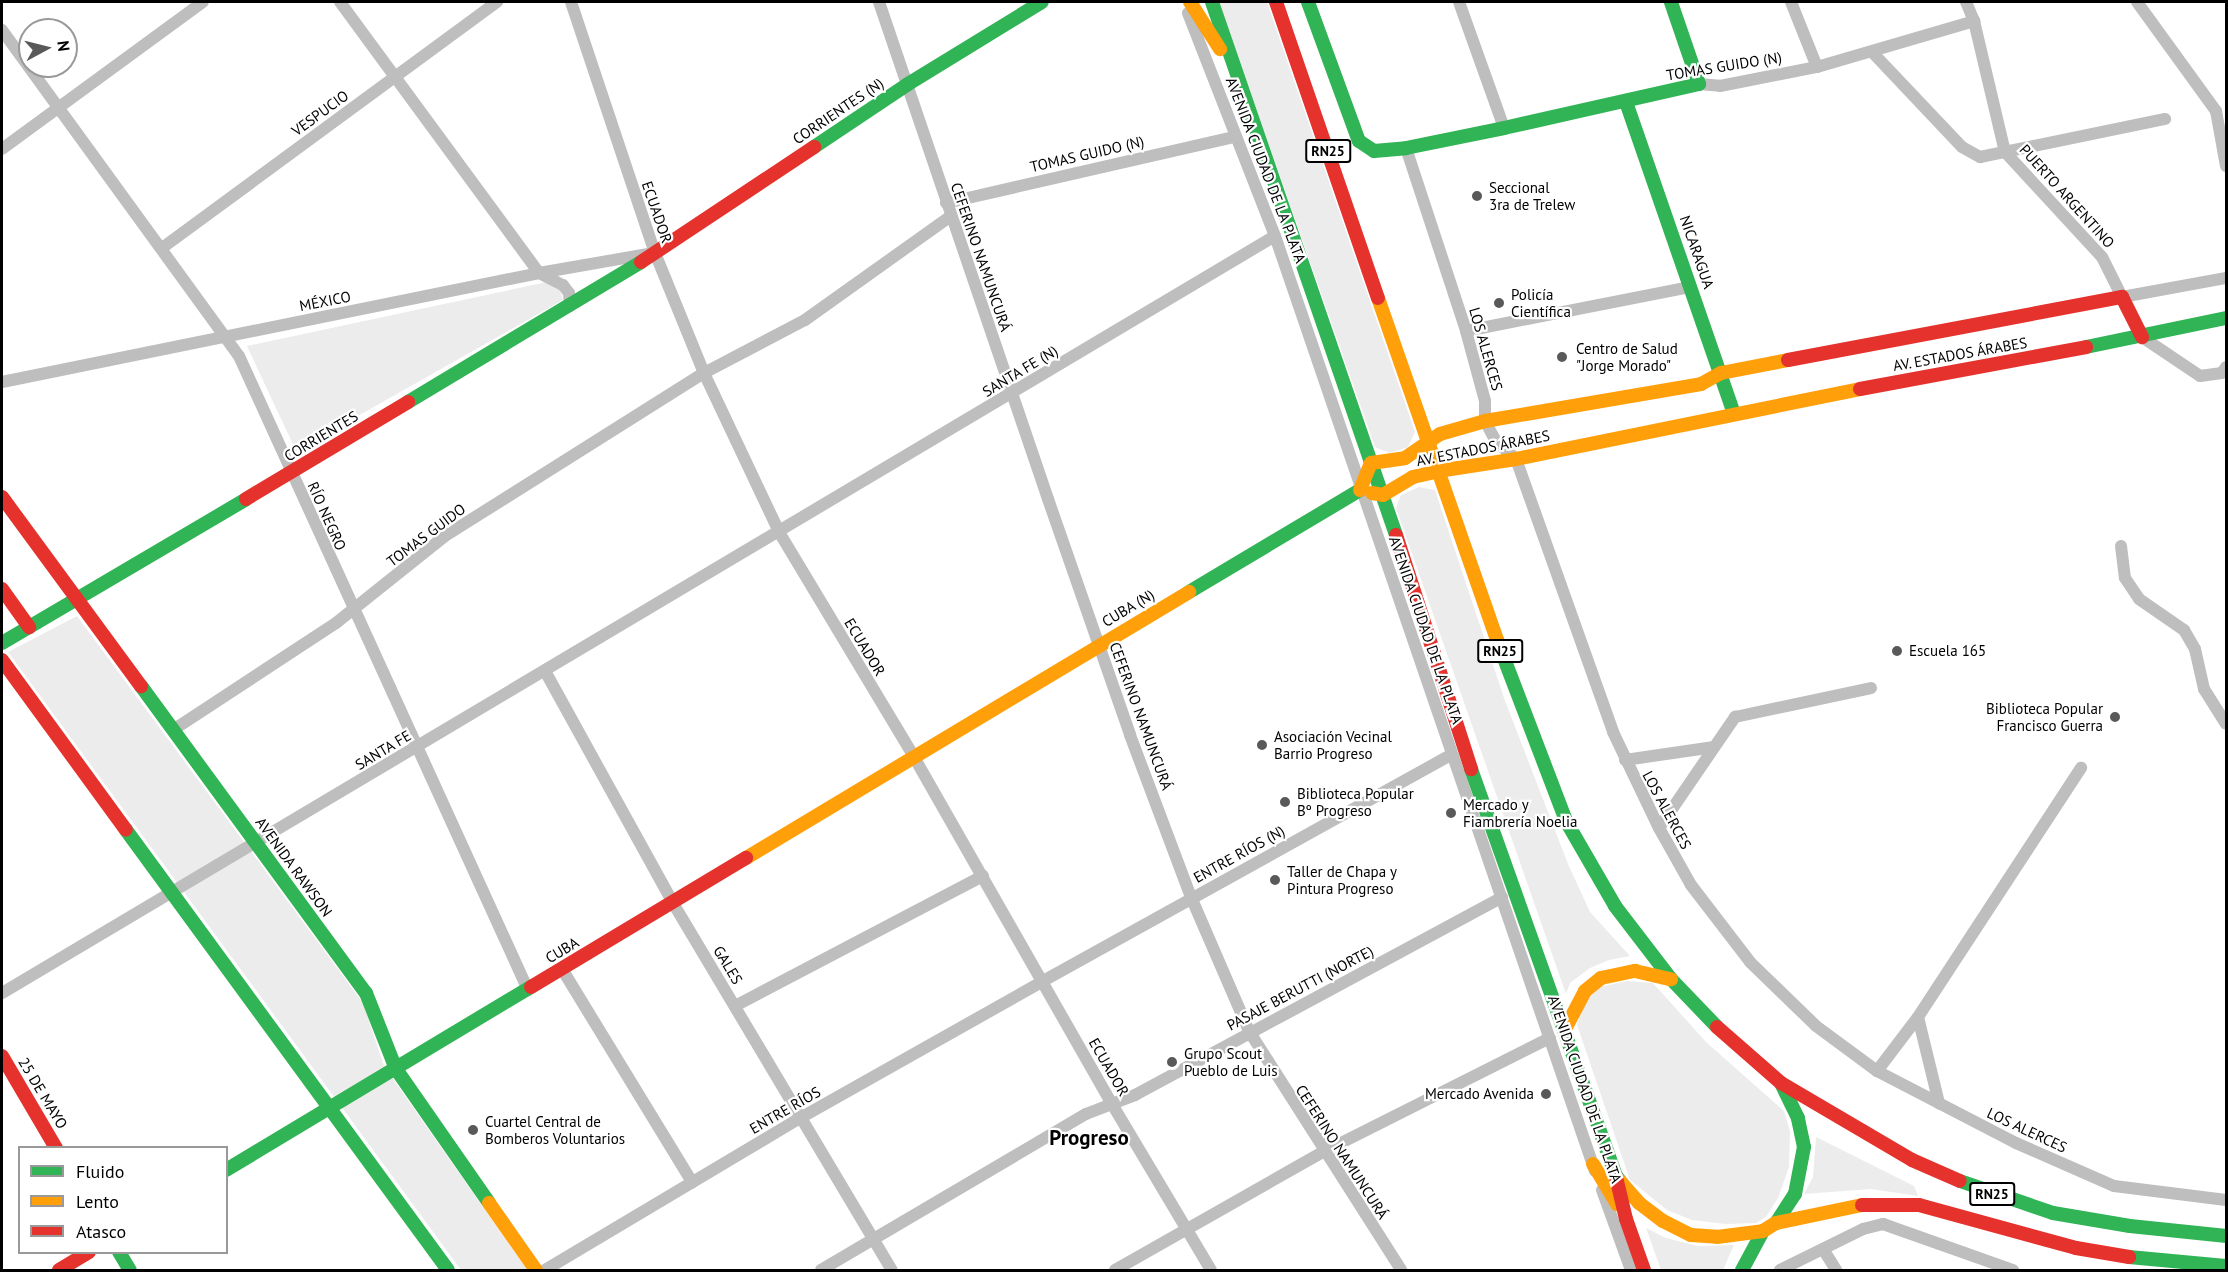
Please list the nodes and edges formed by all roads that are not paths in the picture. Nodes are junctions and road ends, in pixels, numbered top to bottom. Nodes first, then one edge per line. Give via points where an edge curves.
1 (203, 2) edge
2 (340, 2) edge
3 (497, 2) edge
4 (571, 2) edge
5 (879, 2) edge
6 (1042, 2) edge
7 (1184, 2) edge
8 (1190, 2) edge
9 (1212, 2) edge
10 (1276, 2) edge
11 (1308, 2) edge
12 (1459, 2) edge
13 (1671, 2) edge
14 (1791, 2) edge
15 (1966, 2) edge
16 (2137, 2) edge
17 (1974, 21) junction
18 (2, 30) edge
19 (1873, 52) junction
20 (1817, 67) junction
21 (394, 77) junction
22 (1240, 80) junction
23 (908, 84) junction
24 (1699, 84) junction
25 (1626, 102) junction
26 (58, 108) junction
27 (2165, 119) dead end
28 (2222, 121) edge
29 (1504, 128) junction
30 (1235, 137) junction
31 (1406, 148) junction
32 (2, 149) edge
33 (2005, 152) junction
34 (2226, 166) edge
35 (946, 203) junction
36 (951, 216) junction
37 (1275, 236) junction
38 (162, 248) junction
39 (655, 253) junction
40 (539, 273) junction
41 (2226, 278) edge
42 (1691, 286) junction
43 (2122, 297) junction
44 (1379, 300) junction
45 (570, 306) junction
46 (2226, 318) edge
47 (1467, 331) junction
48 (224, 336) junction
49 (2142, 337) junction
50 (2226, 367) edge
51 (704, 373) junction
52 (1721, 373) junction
53 (2, 382) edge
54 (1012, 394) junction
55 (1734, 414) junction
56 (1485, 421) junction
57 (1440, 434) junction
58 (1429, 444) junction
59 (1516, 459) junction
60 (1371, 463) junction
61 (1445, 471) junction
62 (291, 473) junction
63 (1360, 490) junction
64 (1383, 495) junction
65 (2, 497) edge
66 (780, 532) junction
67 (2121, 546) dead end
68 (2, 589) edge
69 (77, 600) junction
70 (353, 609) junction
71 (29, 627) junction
72 (2, 643) edge
73 (1099, 645) junction
74 (2, 660) edge
75 (545, 671) junction
76 (1871, 688) dead end
77 (2226, 724) edge
78 (173, 730) junction
79 (417, 747) junction
80 (1714, 747) junction
81 (1451, 755) junction
82 (914, 757) junction
83 (1625, 760) junction
84 (2081, 768) dead end
85 (1472, 771) junction
86 (1476, 824) junction
87 (1659, 828) junction
88 (255, 843) junction
89 (983, 876) junction
90 (172, 892) junction
91 (1191, 897) junction
92 (1502, 897) junction
93 (673, 903) junction
94 (562, 969) junction
95 (1671, 979) junction
96 (1043, 981) junction
97 (528, 990) junction
98 (2, 993) edge
99 (735, 1005) junction
100 (1918, 1017) junction
101 (1250, 1031) junction
102 (1564, 1031) junction
103 (1550, 1038) junction
104 (2, 1056) edge
105 (396, 1069) junction
106 (1877, 1071) junction
107 (1781, 1083) junction
108 (1939, 1103) junction
109 (1112, 1104) junction
110 (329, 1109) junction
111 (802, 1118) junction
112 (55, 1146) edge
113 (1323, 1152) junction
114 (1593, 1164) junction
115 (228, 1169) edge
116 (1616, 1176) junction
117 (692, 1182) junction
118 (2226, 1200) edge
119 (1626, 1219) junction
120 (1776, 1223) junction
121 (1187, 1229) junction
122 (1763, 1231) junction
123 (2226, 1236) edge
124 (873, 1239) junction
125 (1823, 1249) junction
126 (86, 1254) edge
127 (120, 1254) edge
128 (2226, 1266) edge
129 (59, 1270) edge
130 (130, 1270) edge
131 (448, 1270) edge
132 (537, 1270) edge
133 (545, 1270) edge
134 (821, 1270) edge
135 (892, 1270) edge
136 (1115, 1270) edge
137 (1211, 1270) edge
138 (1401, 1270) edge
139 (1631, 1270) edge
140 (1644, 1270) edge
141 (1742, 1270) edge
142 (1780, 1270) edge
143 (1836, 1270) edge
144 (2013, 1270) edge

1 - 26 street
2 - 21 street
3 - 21 street, VESPUCIO
4 - 39 street, ECUADOR
5 - 23 street, CEFERINO NAMUNCURÁ
6 - 23 main road, CORRIENTES (N)
7 - 30 street, AVENIDA CIUDAD DE LA PLATA
8 - 22 main road
9 - 22 main road, AVENIDA CIUDAD DE LA PLATA / RN25
10 - 44 main road, RN25
11 - 31 main road via 1359,141 1374,151
12 - 29 street
13 - 24 main road
14 - 20 street
15 - 17 street, PUERTO ARGENTINO
16 - 28 street
17 - 19 street, TOMAS GUIDO (N)
17 - 33 street, PUERTO ARGENTINO
18 - 26 street, RÍO NEGRO
19 - 20 street, TOMAS GUIDO (N)
19 - 33 street via 1962,147 1980,157
20 - 24 street, TOMAS GUIDO (N) via 1720,86
21 - 38 street, VESPUCIO
21 - 40 street
22 - 60 main road, AVENIDA CIUDAD DE LA PLATA / RN25
23 - 35 street, CEFERINO NAMUNCURÁ
23 - 39 main road, CORRIENTES (N)
24 - 25 main road, TOMAS GUIDO (N)
25 - 29 main road, TOMAS GUIDO (N)
25 - 42 main road, NICARAGUA
26 - 32 street
26 - 38 street, RÍO NEGRO
27 - 33 street
28 - 34 street
29 - 31 main road, TOMAS GUIDO (N)
30 - 35 street, TOMAS GUIDO (N)
30 - 37 street, AVENIDA CIUDAD DE LA PLATA
31 - 47 street, LOS ALERCES
33 - 43 street, PUERTO ARGENTINO via 2102,256
35 - 36 street, CEFERINO NAMUNCURÁ
36 - 51 street via 805,320
36 - 54 street, CEFERINO NAMUNCURÁ
37 - 54 street, SANTA FE (N)
37 - 63 street, AVENIDA CIUDAD DE LA PLATA
38 - 48 street, RÍO NEGRO
39 - 40 street, MÉXICO
39 - 45 main road, CORRIENTES
39 - 51 street, ECUADOR
40 - 45 street via 563,285 569,293
40 - 48 street, MÉXICO
41 - 43 street, AV. ESTADOS ÁRABES
42 - 47 street
42 - 52 main road, NICARAGUA
43 - 49 main road, PUERTO ARGENTINO
43 - 52 main road, AV. ESTADOS ÁRABES
44 - 57 main road via 1412,353
44 - 58 main road, RN25
45 - 62 main road, CORRIENTES
46 - 49 main road, AV. ESTADOS ÁRABES
47 - 56 street, LOS ALERCES via 1485,401
48 - 53 street, MÉXICO
48 - 62 street, RÍO NEGRO via 239,356
49 - 50 street via 2200,376 2222,373
49 - 55 main road, AV. ESTADOS ÁRABES
51 - 66 street, ECUADOR
51 - 70 street, TOMAS GUIDO via 446,536
52 - 55 main road, NICARAGUA
52 - 56 main road, AV. ESTADOS ÁRABES via 1701,384
54 - 66 street, SANTA FE (N)
54 - 73 street, CEFERINO NAMUNCURÁ
55 - 59 main road, AV. ESTADOS ÁRABES
56 - 57 main road, AV. ESTADOS ÁRABES
56 - 59 street, LOS ALERCES via 1496,442
57 - 58 main road, AV. ESTADOS ÁRABES
57 - 61 main road
58 - 60 main road, AV. ESTADOS ÁRABES via 1405,458
58 - 61 main road, RN25
59 - 61 main road, AV. ESTADOS ÁRABES
59 - 83 street, LOS ALERCES
60 - 63 main road
60 - 64 main road, AVENIDA CIUDAD DE LA PLATA / RN25
61 - 64 main road, AV. ESTADOS ÁRABES via 1413,477
61 - 95 main road, RN25 via 1484,568 1509,676 1566,821 1615,906
62 - 69 main road, CORRIENTES
62 - 70 street, RÍO NEGRO
63 - 64 main road
63 - 73 main road, CUBA (N)
63 - 81 street, AVENIDA CIUDAD DE LA PLATA
64 - 85 main road, AVENIDA CIUDAD DE LA PLATA / RN25
65 - 69 main road, AVENIDA RAWSON
66 - 75 street, SANTA FE
66 - 82 street, ECUADOR
67 - 77 street via 2126,578 2139,599 2184,630 2195,650 2204,689
68 - 71 main road
69 - 71 main road, CORRIENTES
69 - 78 main road, AVENIDA RAWSON
70 - 78 street, TOMAS GUIDO
70 - 79 street, RÍO NEGRO
71 - 72 main road, CORRIENTES
73 - 82 main road, CUBA (N)
73 - 91 street, CEFERINO NAMUNCURÁ
74 - 90 main road
75 - 79 street, SANTA FE
75 - 93 street, GALES
76 - 80 street via 1735,717
78 - 88 main road, AVENIDA RAWSON
79 - 88 street, SANTA FE
79 - 97 street, RÍO NEGRO
80 - 83 street
80 - 87 street
81 - 85 main road
81 - 86 street, AVENIDA CIUDAD DE LA PLATA
81 - 91 street, ENTRE RÍOS (N)
82 - 89 street, ECUADOR
82 - 93 main road, CUBA
83 - 87 street, LOS ALERCES
84 - 100 street
85 - 86 main road
85 - 102 main road, AVENIDA CIUDAD DE LA PLATA / RN25
86 - 92 street, AVENIDA CIUDAD DE LA PLATA
87 - 106 street, LOS ALERCES via 1691,885 1750,962 1816,1026
88 - 90 street, SANTA FE
88 - 105 main road, AVENIDA RAWSON via 366,993
89 - 96 street, ECUADOR
89 - 99 street
90 - 98 street, SANTA FE
90 - 110 main road
91 - 96 street, ENTRE RÍOS (N)
91 - 101 street, CEFERINO NAMUNCURÁ
92 - 101 street, PASAJE BERUTTI (NORTE)
92 - 103 street, AVENIDA CIUDAD DE LA PLATA
93 - 94 main road, CUBA
93 - 99 street, GALES
94 - 97 main road, CUBA
94 - 117 street
95 - 102 main road via 1635,971 1601,978 1585,991
95 - 107 main road, RN25 via 1712,1022
96 - 109 street, ECUADOR
96 - 111 street, ENTRE RÍOS
97 - 105 main road, CUBA
99 - 111 street, GALES
100 - 106 street
100 - 108 street
101 - 109 street, PASAJE BERUTTI (NORTE)
101 - 113 street, CEFERINO NAMUNCURÁ
102 - 116 main road, AVENIDA CIUDAD DE LA PLATA / RN25
103 - 113 street
103 - 114 street, AVENIDA CIUDAD DE LA PLATA
104 - 112 main road, 25 DE MAYO
105 - 110 main road, CUBA
105 - 132 main road, AVENIDA RAWSON
106 - 108 street, LOS ALERCES
107 - 120 main road via 1798,1118 1804,1147 1795,1194
107 - 123 main road, RN25 via 1912,1160 1984,1191 2053,1213
108 - 118 street, LOS ALERCES via 2016,1143 2114,1186
109 - 121 street, ECUADOR
109 - 124 street, PASAJE BERUTTI (NORTE) via 1086,1114
110 - 115 main road, CUBA
110 - 131 main road
111 - 117 street, ENTRE RÍOS
111 - 124 street, GALES
113 - 121 street
113 - 138 street, CEFERINO NAMUNCURÁ
114 - 119 main road
114 - 139 street, AVENIDA CIUDAD DE LA PLATA
116 - 119 main road, AVENIDA CIUDAD DE LA PLATA
116 - 122 main road, RN25 via 1639,1203 1691,1235 1717,1237
117 - 133 street, ENTRE RÍOS
119 - 140 main road, AVENIDA CIUDAD DE LA PLATA
120 - 122 main road, RN25
120 - 128 main road, RN25 via 1861,1205 1919,1205 2076,1248
121 - 136 street
121 - 137 street, ECUADOR
122 - 141 main road
124 - 134 street, PASAJE BERUTTI (NORTE)
124 - 135 street, GALES
125 - 142 street
125 - 143 street
125 - 144 street via 1863,1229 1884,1224
126 - 129 main road
127 - 130 main road

